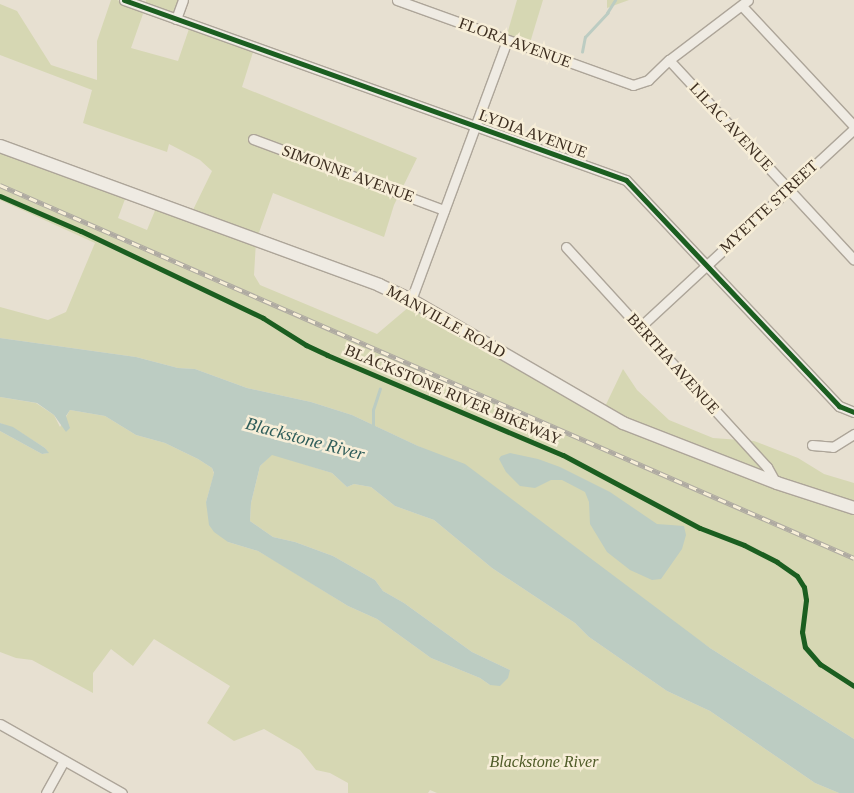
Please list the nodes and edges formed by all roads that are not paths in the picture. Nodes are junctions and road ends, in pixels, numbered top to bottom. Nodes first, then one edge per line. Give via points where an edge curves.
1 (124, 0) edge
2 (183, 0) edge
3 (397, 0) edge
4 (745, 3) edge
5 (176, 20) junction
6 (507, 41) junction
7 (669, 60) junction
8 (475, 126) junction
9 (854, 128) edge
10 (253, 139) dead end
11 (0, 146) edge
12 (788, 190) junction
13 (444, 210) junction
14 (566, 247) dead end
15 (854, 260) edge
16 (706, 265) junction
17 (411, 300) junction
18 (640, 327) junction
19 (854, 412) edge
20 (854, 434) edge
21 (812, 445) dead end
22 (776, 483) junction
23 (854, 508) edge
24 (0, 724) edge
25 (64, 761) junction
26 (46, 793) edge
27 (122, 793) edge

1 - 5 street, LYDIA AVENUE
2 - 5 street
3 - 6 street, FLORA AVENUE
4 - 7 street
4 - 9 street
5 - 8 street, LYDIA AVENUE
6 - 7 street, FLORA AVENUE via 633,85 648,80
6 - 8 street
7 - 12 street, LILAC AVENUE
8 - 13 street
8 - 16 street, LYDIA AVENUE via 626,180
9 - 12 street, MYETTE STREET
10 - 13 street, SIMONNE AVENUE
11 - 17 main road, MANVILLE ROAD via 379,285
12 - 15 street, LILAC AVENUE
12 - 16 street, MYETTE STREET
13 - 17 street
14 - 18 street, BERTHA AVENUE
16 - 18 street, MYETTE STREET
16 - 19 street, LYDIA AVENUE via 839,406
17 - 22 main road, MANVILLE ROAD via 623,423
18 - 22 street, BERTHA AVENUE via 767,467
20 - 21 street via 833,447
22 - 23 main road, MANVILLE ROAD
24 - 25 street
25 - 26 street
25 - 27 street

